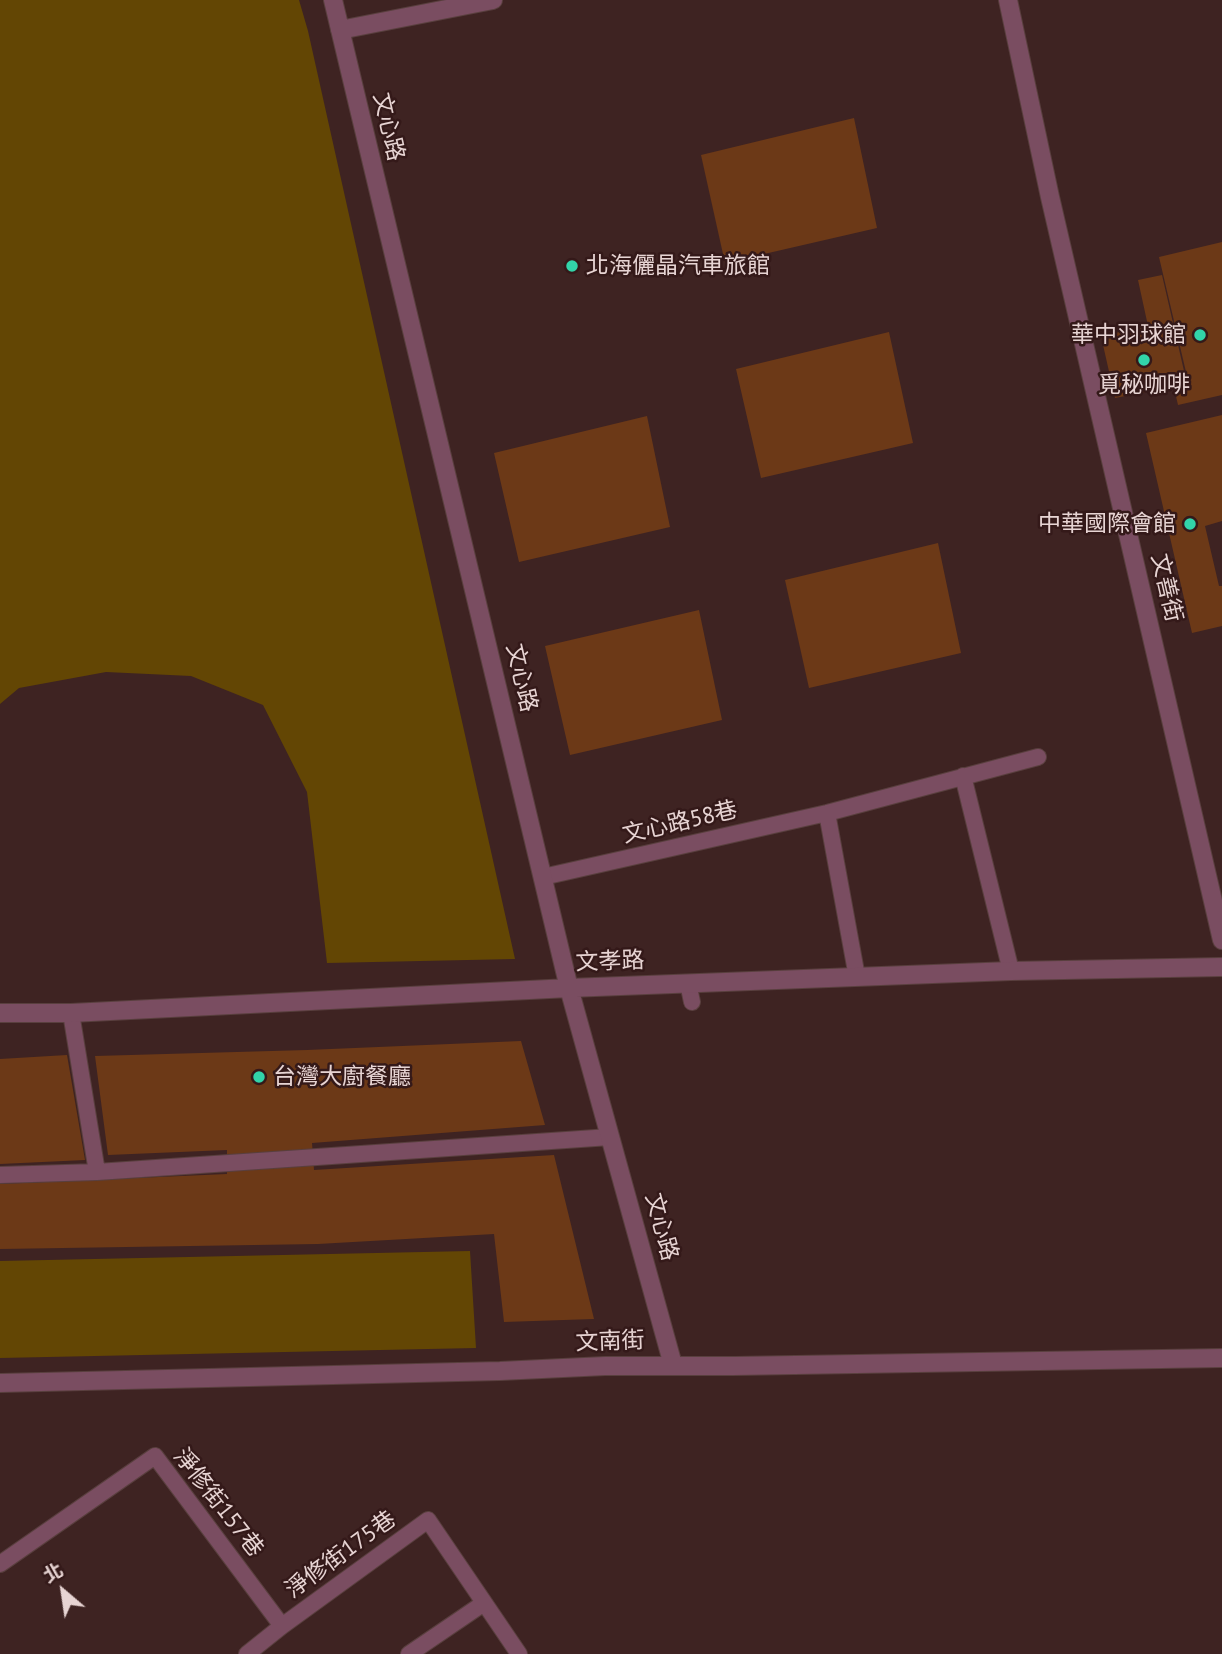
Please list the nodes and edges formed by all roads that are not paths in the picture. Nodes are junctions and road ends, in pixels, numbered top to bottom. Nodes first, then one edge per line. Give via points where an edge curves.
1 (333, 0) edge
2 (493, 0) edge
3 (1008, 0) edge
4 (340, 30) junction
5 (1038, 757) dead end
6 (963, 776) junction
7 (827, 813) junction
8 (543, 877) junction
9 (1222, 940) edge
10 (1222, 967) edge
11 (1011, 971) junction
12 (857, 977) junction
13 (688, 983) junction
14 (569, 988) junction
15 (692, 1002) dead end
16 (0, 1013) edge
17 (71, 1013) junction
18 (610, 1137) junction
19 (97, 1172) junction
20 (0, 1175) edge
21 (1222, 1358) edge
22 (673, 1365) junction
23 (0, 1382) edge
24 (0, 1564) edge
25 (484, 1603) junction
26 (282, 1626) junction
27 (252, 1653) edge
28 (410, 1654) edge
29 (519, 1654) edge

1 - 4 street, 文心路
2 - 4 street
3 - 9 street, 文善街
4 - 8 street, 文心路
5 - 6 lane, 文心路58巷
6 - 7 lane, 文心路58巷
6 - 11 lane
7 - 8 lane, 文心路58巷
7 - 12 lane
8 - 14 street, 文心路
10 - 11 street, 文孝路 via 1099,976
11 - 12 street, 文孝路
12 - 13 street, 文孝路
13 - 14 street, 文孝路
13 - 15 lane
14 - 17 street, 文孝路
14 - 18 street, 文心路
16 - 17 street, 文孝路
17 - 19 lane
18 - 19 lane
18 - 22 street, 文心路 via 650,1253
19 - 20 lane
21 - 22 street, 文南街
22 - 23 street, 文南街
24 - 26 lane, 淨修街157巷 via 155,1456
25 - 26 lane, 淨修街175巷 via 428,1521
25 - 28 lane
25 - 29 lane, 淨修街175巷
26 - 27 lane, 淨修街175巷

